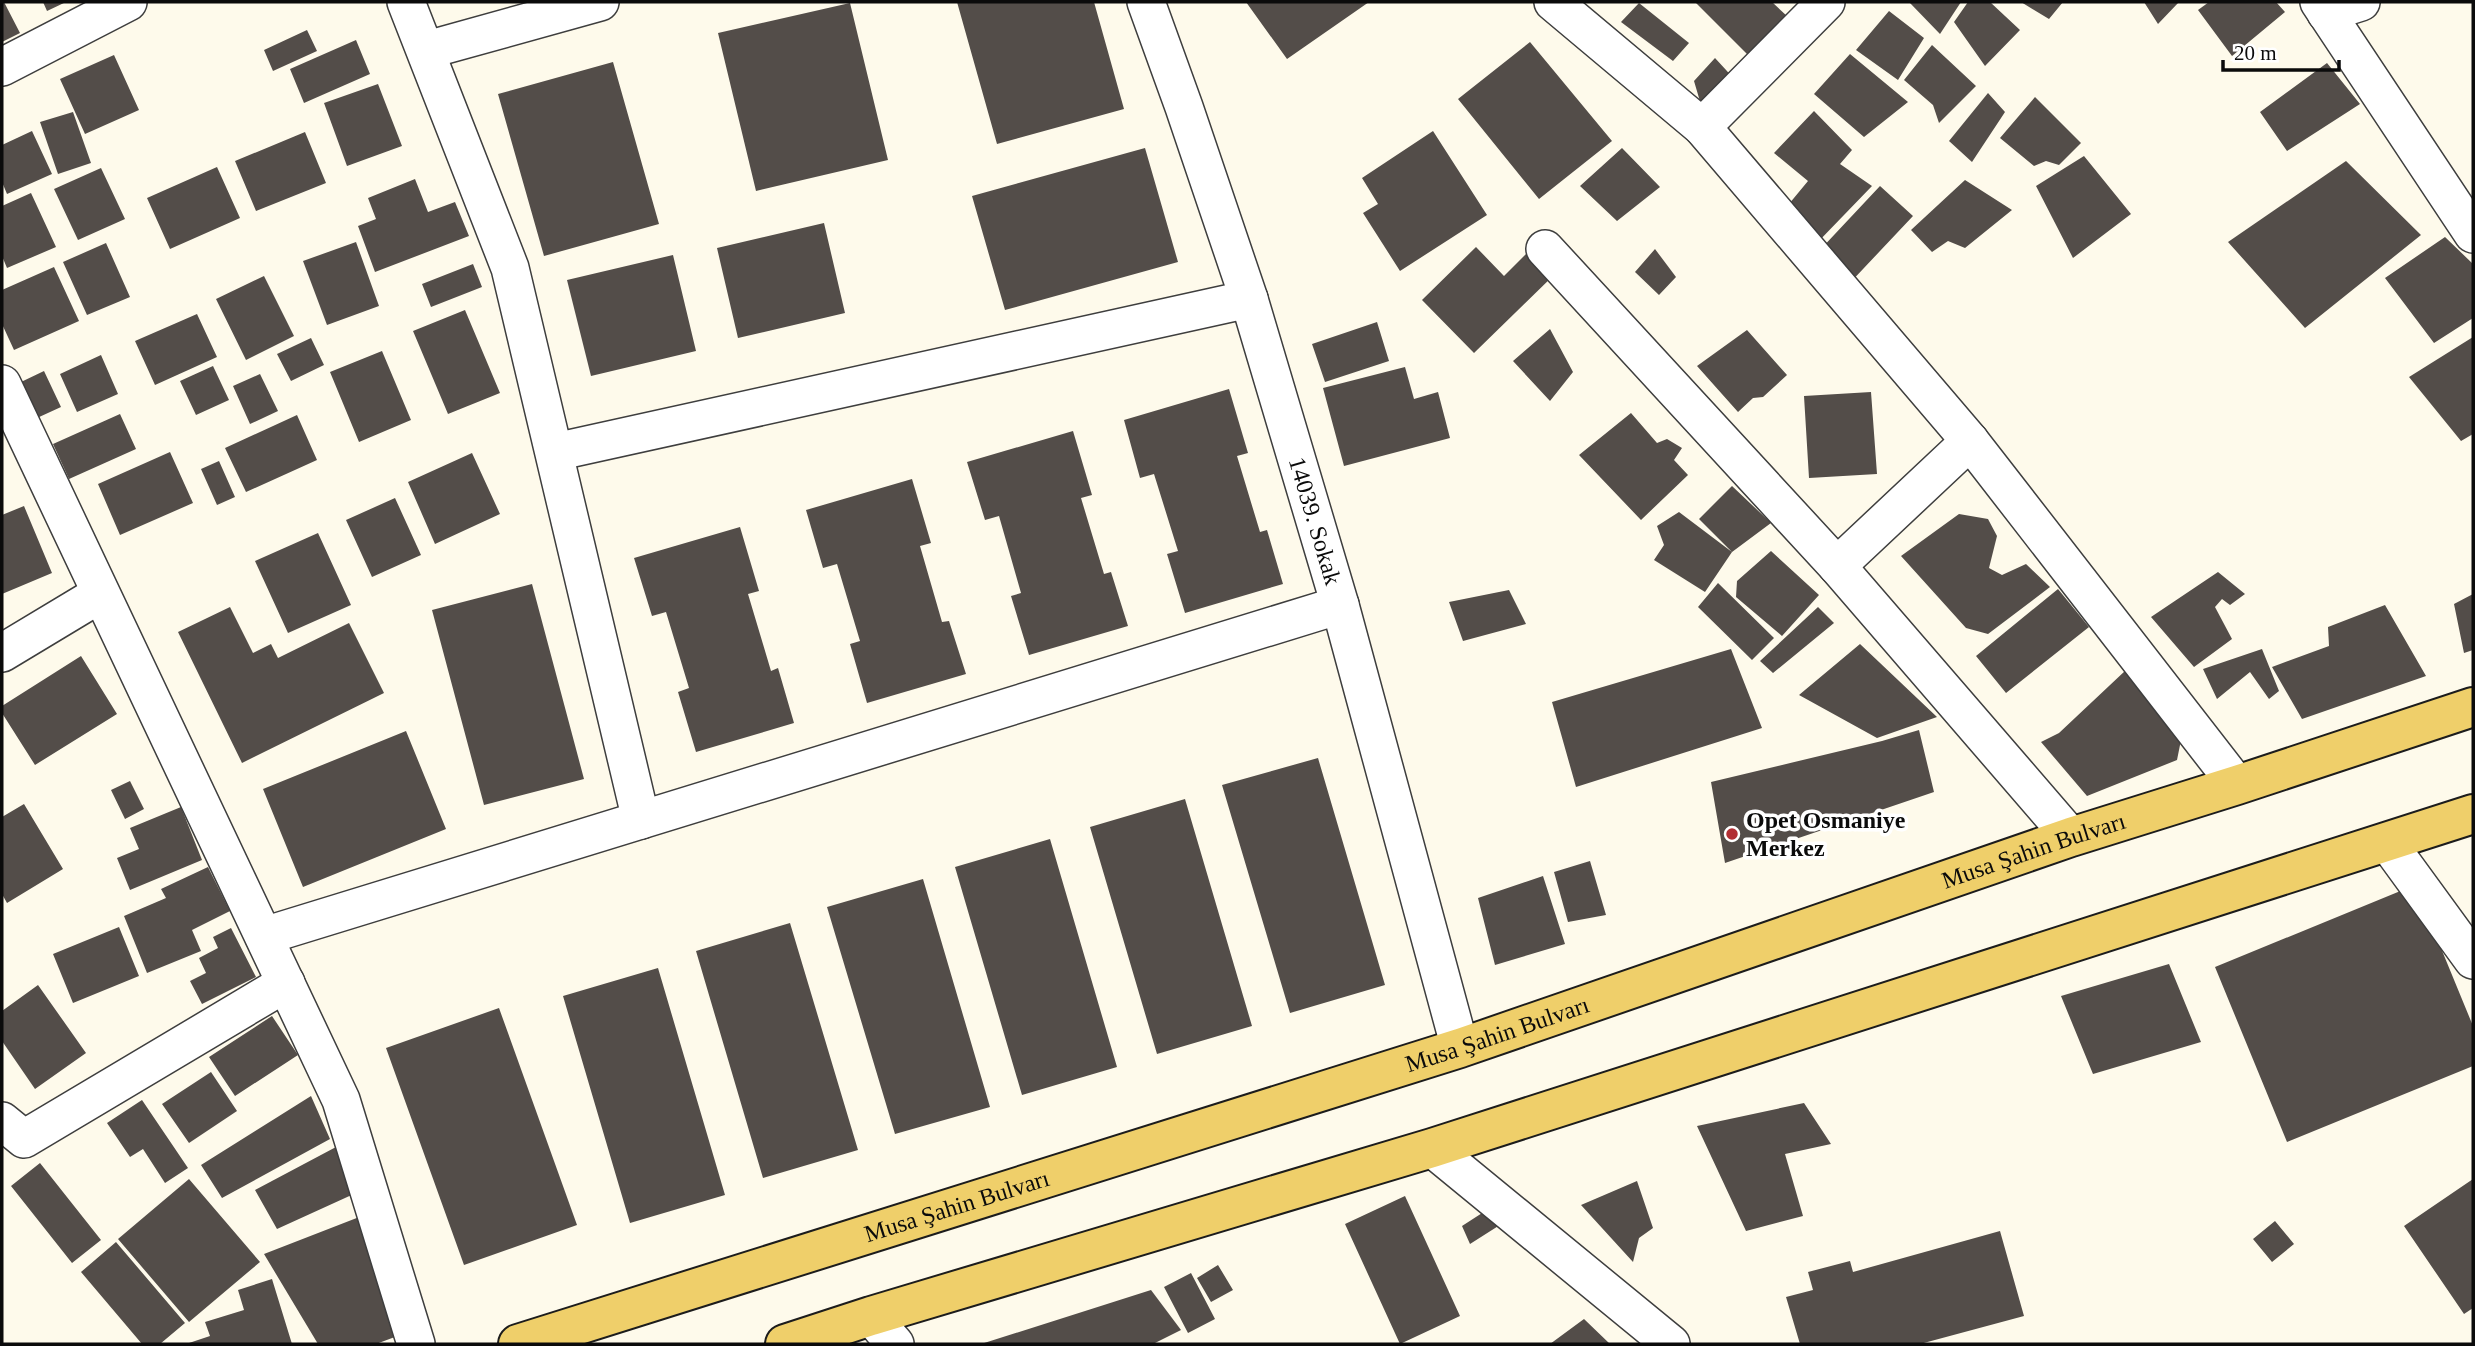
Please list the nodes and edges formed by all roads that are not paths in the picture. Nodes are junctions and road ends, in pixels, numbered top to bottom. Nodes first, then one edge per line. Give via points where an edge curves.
1 (128, 2) edge
2 (406, 2) edge
3 (600, 2) edge
4 (1146, 2) edge
5 (1553, 2) edge
6 (1826, 2) edge
7 (2361, 2) edge
8 (2322, 7) edge
9 (427, 50) junction
10 (2, 67) edge
11 (1702, 127) junction
12 (2473, 234) edge
13 (1545, 249) dead end
14 (1249, 299) junction
15 (2, 384) edge
16 (1969, 441) junction
17 (555, 452) junction
18 (1837, 566) junction
19 (100, 594) junction
20 (1340, 605) junction
21 (2, 653) edge
22 (2473, 707) edge
23 (2238, 785) junction
24 (2473, 814) edge
25 (641, 820) junction
26 (2071, 837) junction
27 (2387, 842) junction
28 (264, 936) junction
29 (2473, 960) edge
30 (286, 983) junction
31 (1460, 1048) junction
32 (2, 1121) edge
33 (1432, 1148) junction
34 (883, 1330) edge
35 (415, 1344) edge
36 (518, 1344) edge
37 (785, 1344) edge
38 (1671, 1344) edge

1 - 10 street
2 - 9 street
3 - 9 street
4 - 14 street, 14039. Sokak
5 - 11 street
6 - 11 street
7 - 8 street
8 - 12 street
9 - 17 street via 510,268
11 - 16 street
13 - 18 street
14 - 17 street
14 - 20 street, 14039. Sokak
15 - 19 street
16 - 18 street
16 - 23 street
17 - 25 street
18 - 26 street
19 - 21 street
19 - 28 street
20 - 25 street
20 - 31 street, 14039. Sokak
22 - 23 main road, Musa Şahin Bulvarı
23 - 26 main road, Musa Şahin Bulvarı
24 - 27 main road
25 - 28 street
26 - 31 main road, Musa Şahin Bulvarı
27 - 29 street
27 - 33 main road
28 - 30 street
30 - 32 street via 24,1139
30 - 35 street via 341,1100
31 - 36 main road, Musa Şahin Bulvarı
33 - 34 main road
33 - 38 street
34 - 37 main road

